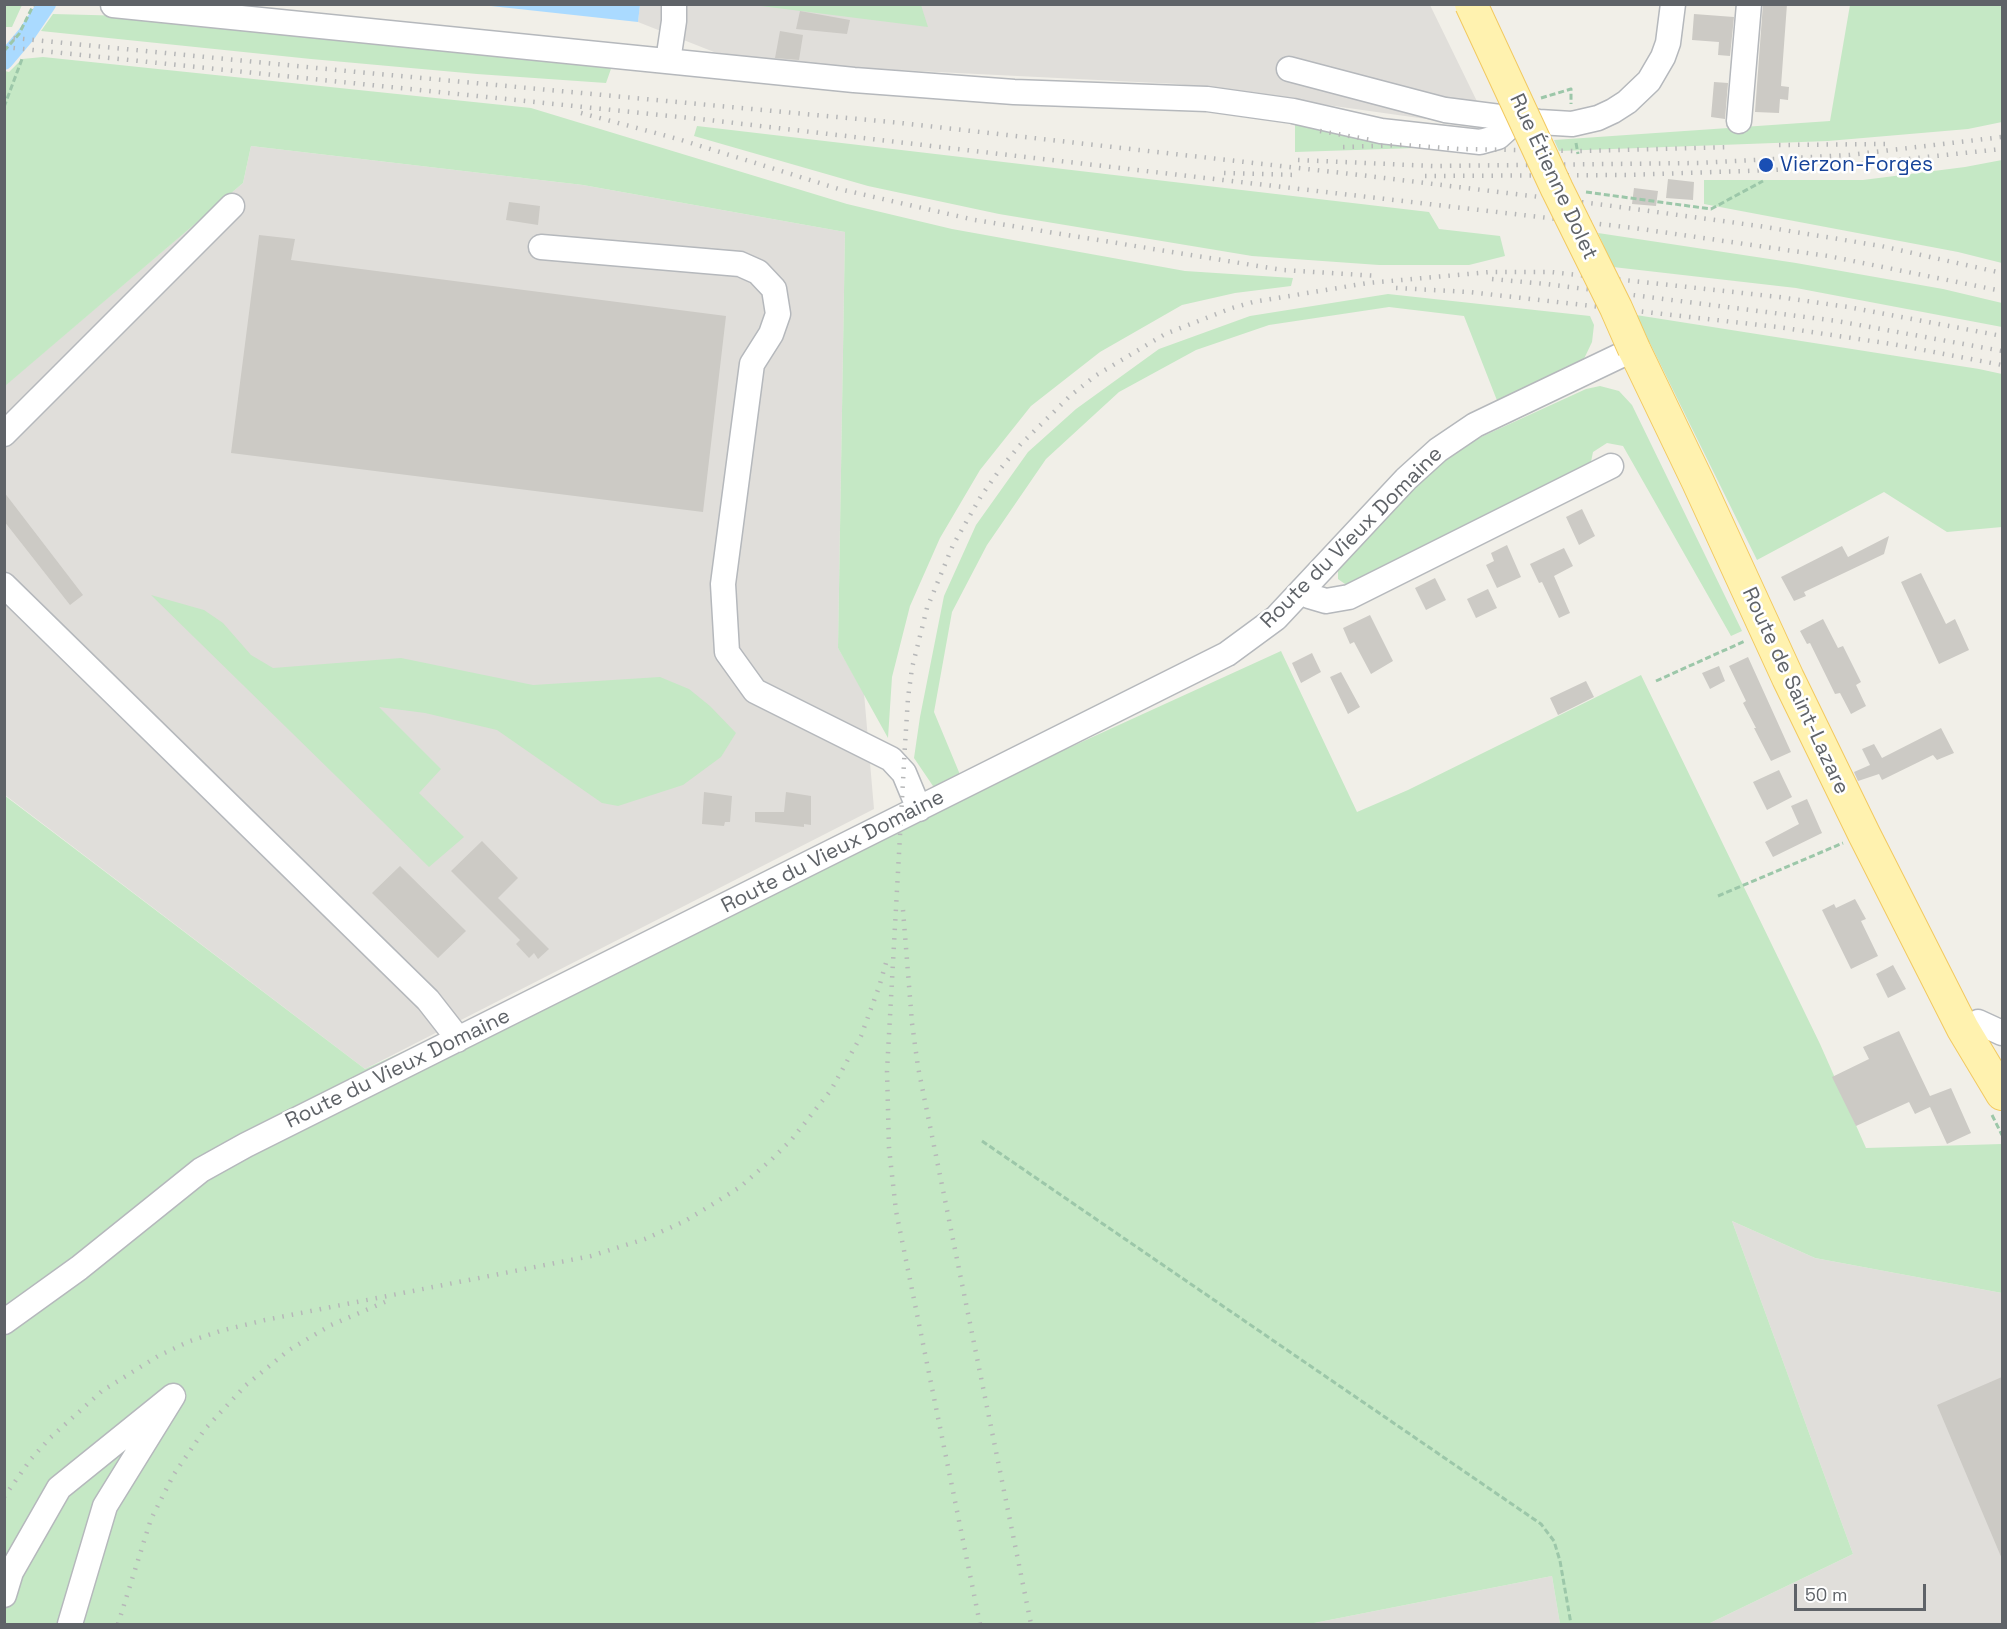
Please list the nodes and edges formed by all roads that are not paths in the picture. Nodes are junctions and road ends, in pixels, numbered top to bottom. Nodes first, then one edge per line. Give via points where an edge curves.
1 (674, 4) edge
2 (1471, 4) edge
3 (1673, 4) edge
4 (1749, 4) edge
5 (113, 5) edge
6 (668, 61) junction
7 (1289, 69) dead end
8 (1518, 112) junction
9 (1739, 121) dead end
10 (232, 206) dead end
11 (541, 247) dead end
12 (1634, 349) junction
13 (4, 434) edge
14 (1611, 466) dead end
15 (4, 585) edge
16 (1302, 590) junction
17 (919, 809) junction
18 (1963, 1029) junction
19 (2002, 1033) edge
20 (457, 1040) junction
21 (2002, 1094) edge
22 (4, 1322) edge
23 (4, 1595) edge
24 (70, 1624) edge

1 - 6 street
2 - 8 main road, Rue Étienne Dolet, bridge
3 - 8 street via 1663,57 1649,81 1627,102 1598,118 1572,124
4 - 9 street
5 - 6 street
6 - 8 street via 1014,92 1206,99 1293,111 1381,131 1480,142 1498,137
7 - 8 street via 1445,110
8 - 12 main road, Rue Étienne Dolet, bridge
10 - 13 street
11 - 17 street via 740,264 758,272 774,289 778,314 771,334 752,364 735,491 723,584 727,652 755,691 891,759 904,773
12 - 16 street, Route du Vieux Domaine via 1475,425 1438,450
12 - 18 main road, Route de Saint-Lazare via 1864,834
14 - 16 street via 1349,597 1326,601
15 - 20 street via 428,1000
16 - 17 street, Route du Vieux Domaine via 1276,618 1227,654
17 - 20 street, Route du Vieux Domaine
18 - 19 street via 1978,1022
18 - 21 main road, Route de Saint-Lazare
20 - 22 street, Route du Vieux Domaine via 201,1170 79,1268
23 - 24 street via 12,1572 59,1488 173,1396 105,1506

